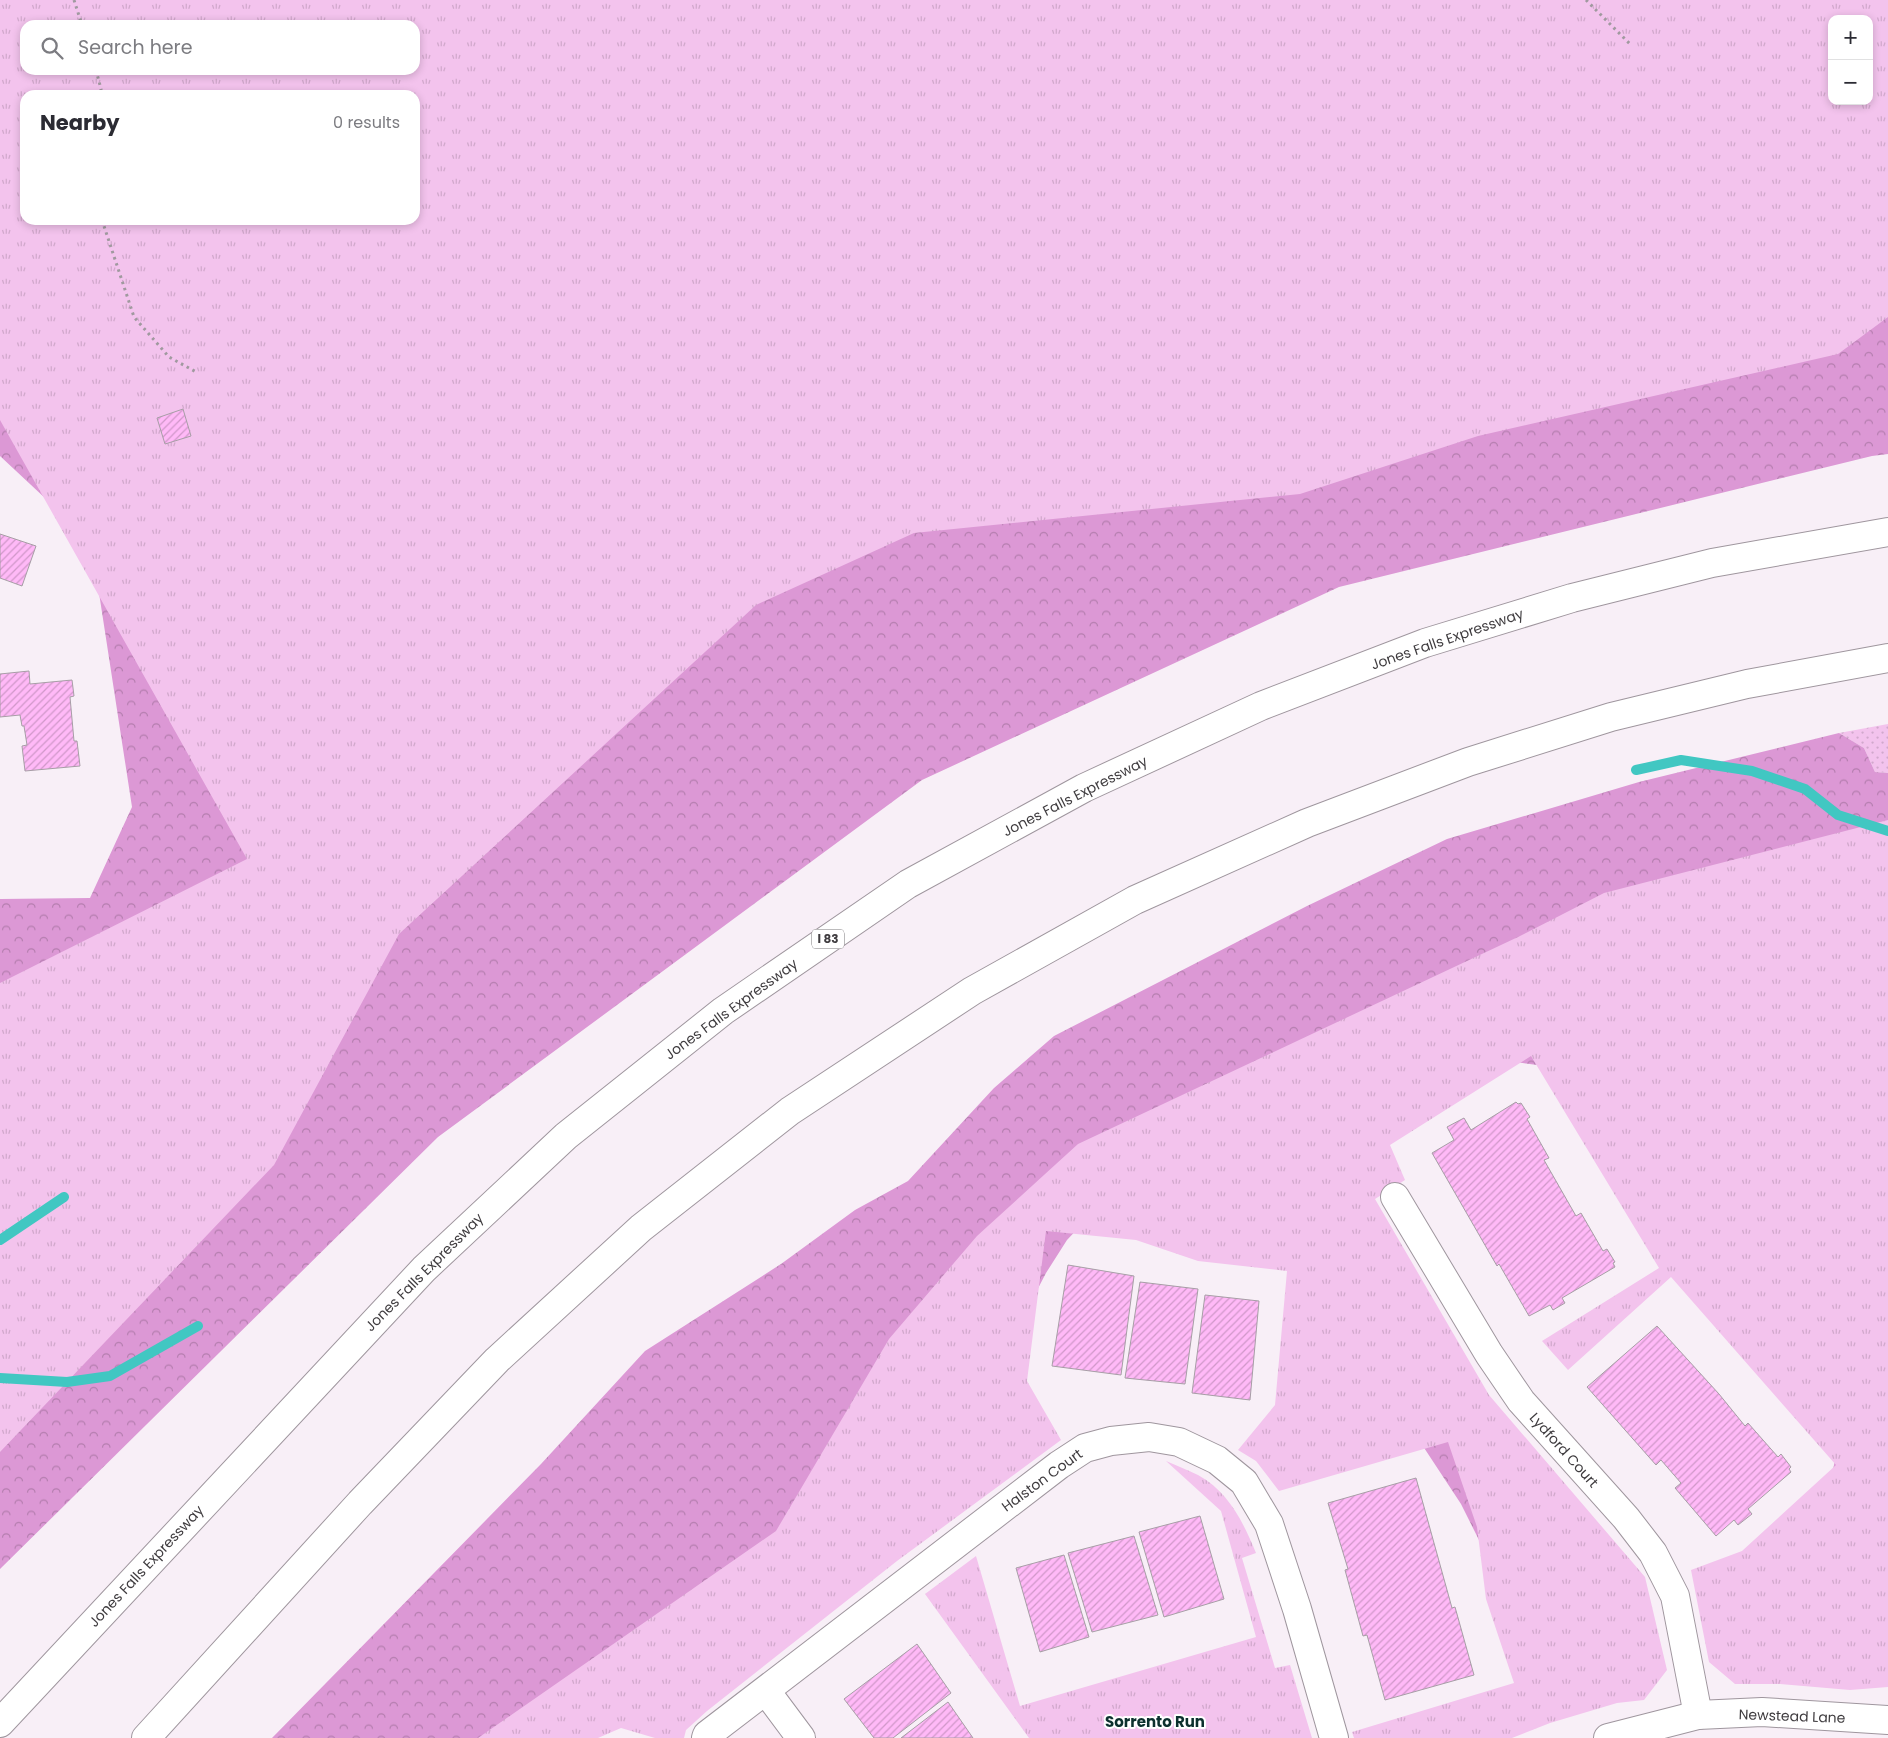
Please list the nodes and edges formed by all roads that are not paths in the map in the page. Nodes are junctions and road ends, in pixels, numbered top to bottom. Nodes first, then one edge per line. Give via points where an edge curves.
1 (1888, 532) edge
2 (1888, 658) edge
3 (1395, 1197) dead end
4 (766, 1691) junction
5 (1698, 1715) junction
6 (1888, 1720) edge
7 (0, 1724) edge
8 (146, 1738) edge
9 (706, 1738) edge
10 (801, 1738) edge
11 (1334, 1738) edge
12 (1608, 1738) edge

1 - 7 main road, Jones Falls Expressway / I 83 via 1712,562 1572,598 1425,643 1260,706 1084,788 908,884 723,1011 566,1136 424,1269
2 - 8 main road via 1748,684 1611,717 1468,762 1307,823 1135,900 972,992 790,1111 641,1228 497,1360 360,1503
3 - 5 main road, Lydford Court via 1489,1354 1521,1401 1626,1518 1653,1553 1675,1596
4 - 9 main road, Halston Court
4 - 10 main road
4 - 11 main road, Halston Court via 1059,1465 1085,1448 1110,1441 1149,1437 1179,1442 1218,1460 1244,1482 1269,1524
5 - 6 main road, Newstead Lane via 1762,1712
5 - 12 main road, Newstead Lane

